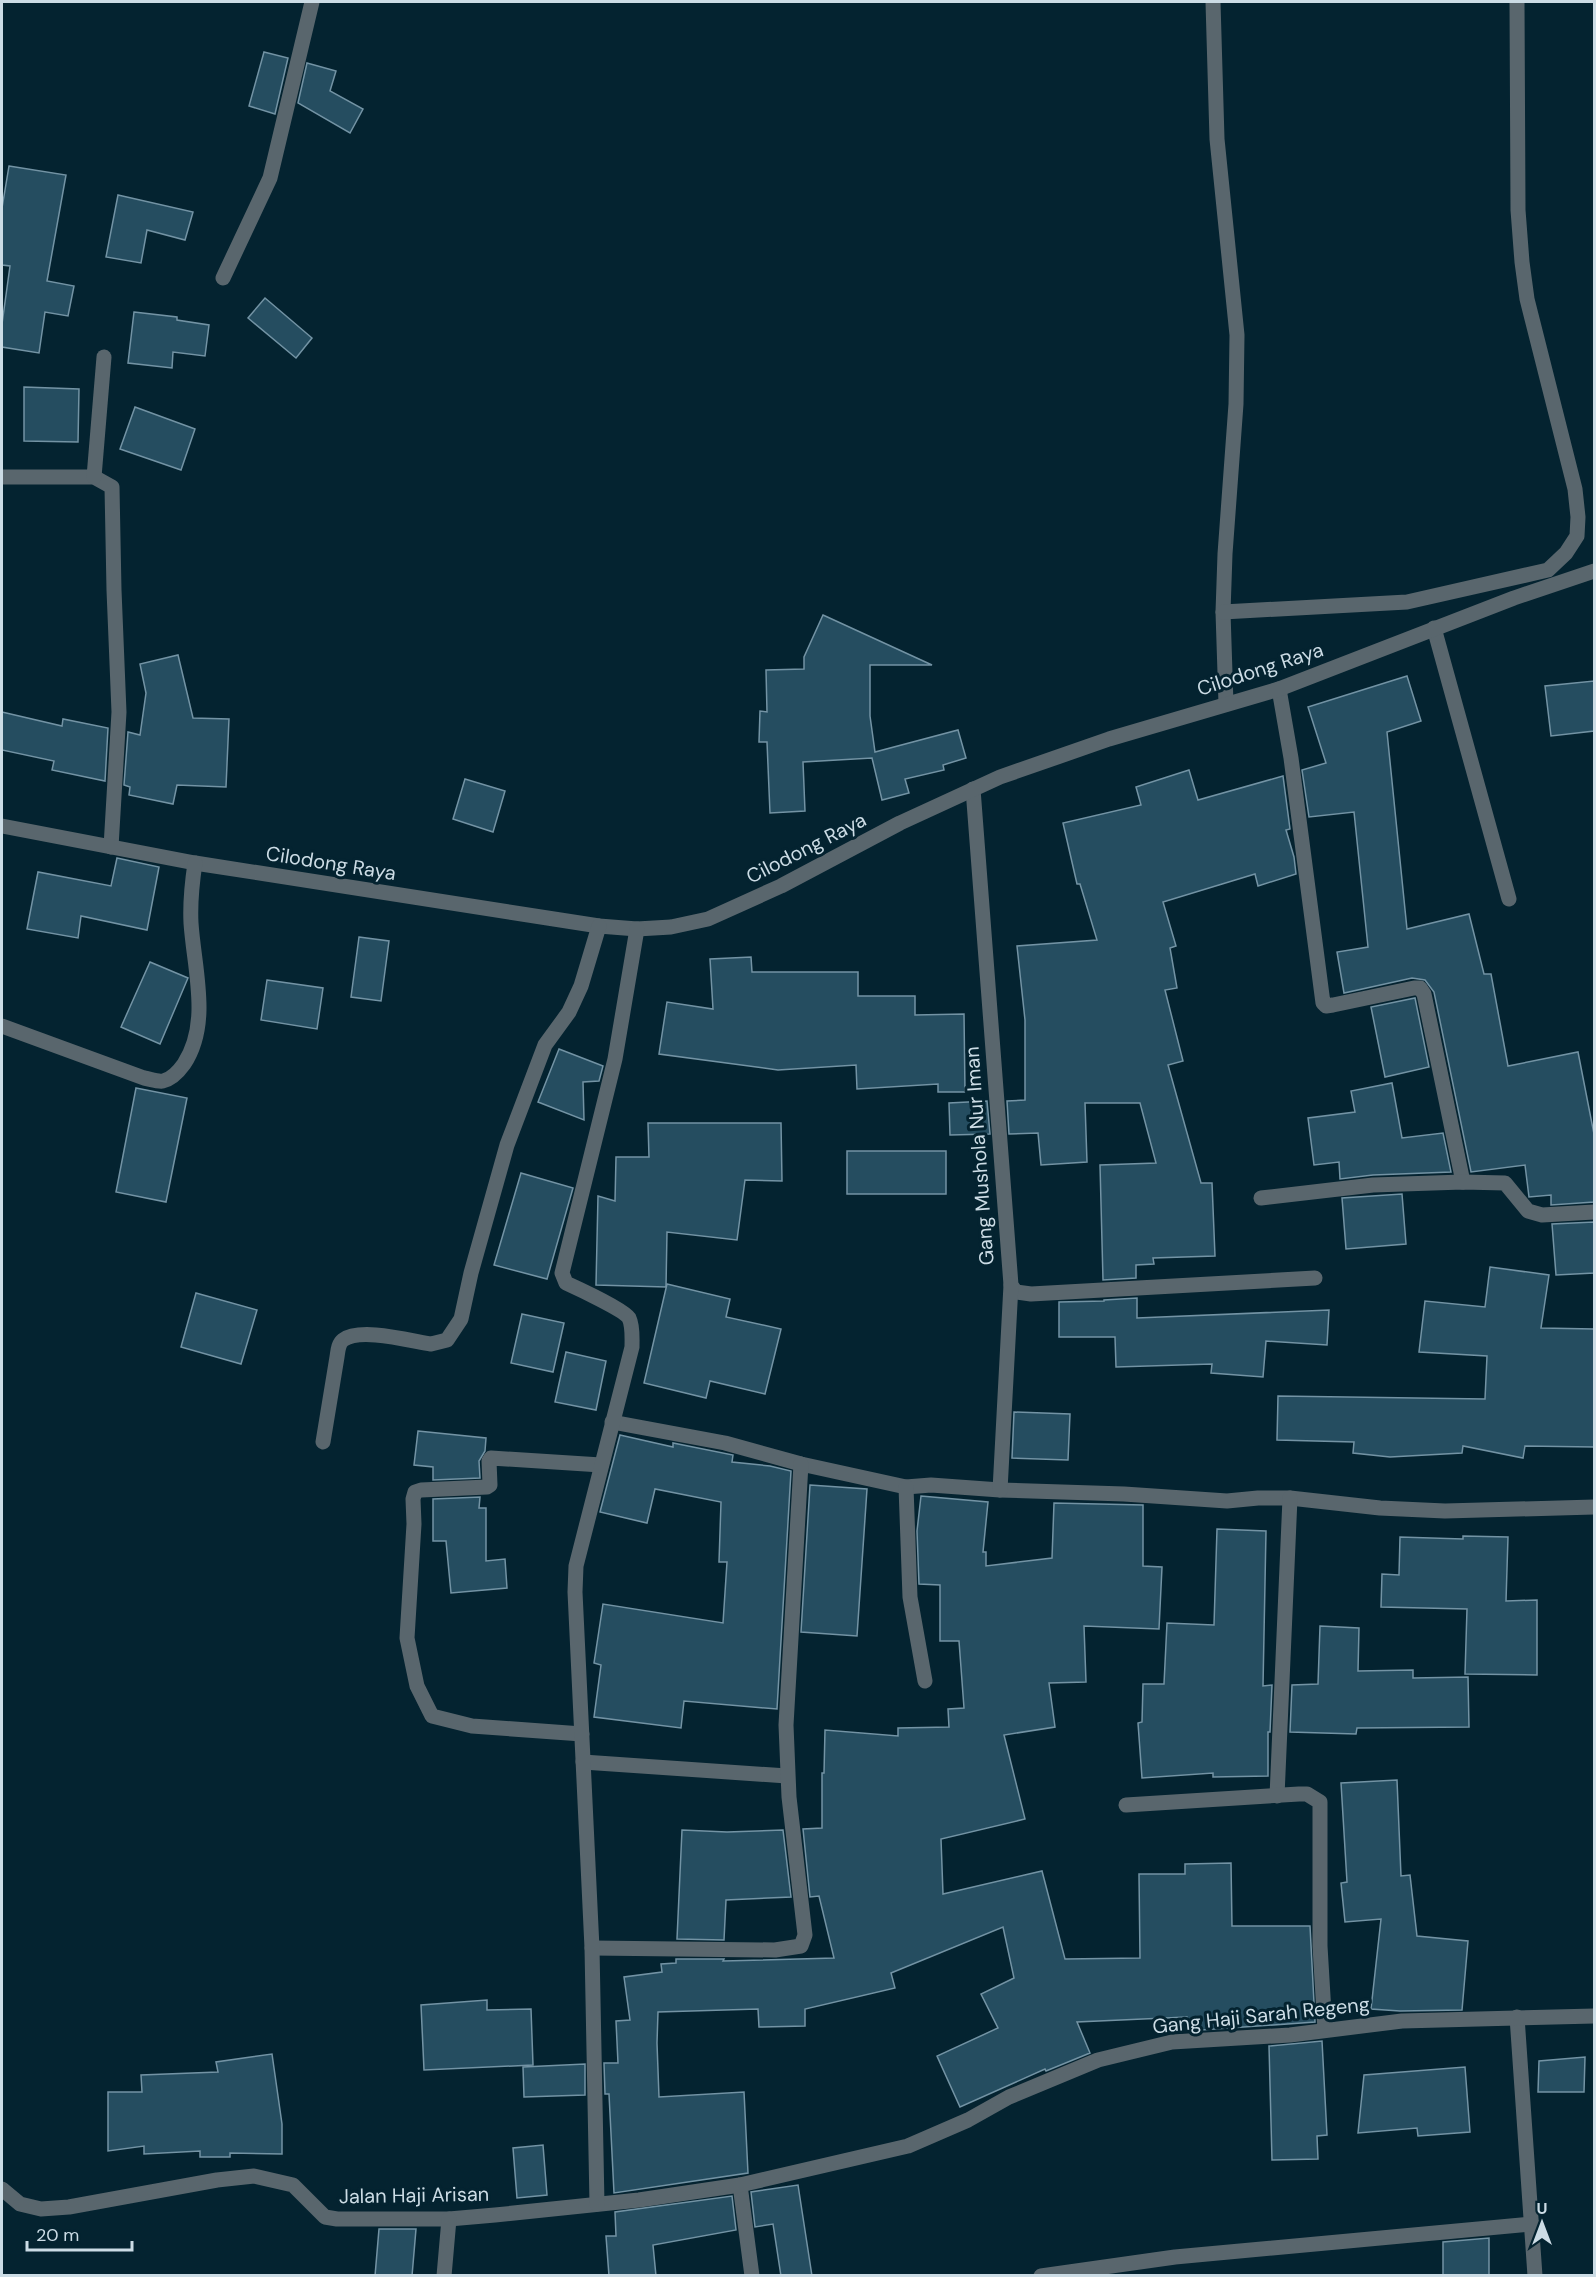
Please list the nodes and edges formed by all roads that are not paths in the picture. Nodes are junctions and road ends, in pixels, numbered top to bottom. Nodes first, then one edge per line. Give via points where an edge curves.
1 (312, 2) edge
2 (1213, 2) edge
3 (1517, 2) edge
4 (223, 278) dead end
5 (104, 357) dead end
6 (2, 477) edge
7 (94, 477) junction
8 (1594, 571) edge
9 (1223, 612) junction
10 (1434, 628) junction
11 (1279, 689) junction
12 (1226, 704) junction
13 (974, 789) junction
14 (2, 826) edge
15 (111, 847) junction
16 (195, 863) junction
17 (1509, 900) dead end
18 (599, 926) junction
19 (637, 929) junction
20 (2, 1026) edge
21 (1463, 1182) junction
22 (1262, 1198) dead end
23 (1594, 1212) edge
24 (1315, 1278) dead end
25 (1011, 1285) junction
26 (612, 1422) junction
27 (323, 1442) dead end
28 (801, 1464) junction
29 (602, 1465) junction
30 (906, 1487) junction
31 (1000, 1490) junction
32 (1290, 1498) junction
33 (1594, 1507) edge
34 (925, 1682) dead end
35 (582, 1734) junction
36 (583, 1762) junction
37 (788, 1776) junction
38 (1277, 1796) junction
39 (1126, 1805) dead end
40 (592, 1948) junction
41 (1594, 2016) edge
42 (1517, 2017) junction
43 (1325, 2030) junction
44 (740, 2185) junction
45 (2, 2189) edge
46 (597, 2205) junction
47 (449, 2219) junction
48 (1532, 2224) junction
49 (444, 2276) edge
50 (752, 2276) edge
51 (1041, 2276) edge
52 (1535, 2276) edge

1 - 4 street via 270,178
2 - 9 street via 1217,139 1236,335 1236,404
3 - 9 street via 1522,262 1527,299 1575,489 1577,536 1548,570 1407,602
5 - 7 street
6 - 7 street
7 - 15 street via 112,487 119,712
8 - 10 street, Cilodong Raya
9 - 12 street
10 - 11 street, Cilodong Raya
10 - 17 street
11 - 12 street, Cilodong Raya
11 - 21 street via 1323,1003 1333,1005 1420,988
12 - 13 street, Cilodong Raya via 1109,739
13 - 19 street, Cilodong Raya via 708,919
13 - 25 street, Gang Mushola Nur Iman
14 - 15 street, Cilodong Raya
15 - 16 street, Cilodong Raya
16 - 18 street, Cilodong Raya
16 - 20 street via 191,920 199,1001 197,1036 178,1073 163,1081 144,1078
18 - 19 street, Cilodong Raya
18 - 27 street via 581,986 569,1012 545,1045 507,1145 461,1319 447,1340 439,1343 369,1335 344,1340 337,1357
19 - 26 street via 615,1059 561,1273 566,1283 629,1318 632,1347
21 - 22 street via 1373,1185
21 - 23 street via 1505,1183 1528,1210 1542,1215
24 - 25 street, Gang Mushola Nur Iman via 1031,1294 1016,1292
25 - 31 street
26 - 28 street via 726,1443
26 - 29 street
28 - 30 street
28 - 37 street via 786,1725
29 - 35 street via 576,1566
29 - 35 street via 491,1458 487,1487 421,1490 413,1499 407,1638 417,1686 432,1716 472,1726
30 - 31 street
30 - 34 street via 910,1598
31 - 32 street via 1227,1501
32 - 33 street via 1445,1511
32 - 38 street
35 - 36 street
36 - 37 street
36 - 40 street
37 - 40 street via 806,1935 801,1946 775,1950
38 - 39 street
38 - 43 street via 1307,1794 1320,1802 1320,1946
40 - 46 street
41 - 42 street, Gang Haji Sarah Regeng
42 - 43 street, Gang Haji Sarah Regeng via 1402,2021
42 - 48 street
43 - 44 street, Gang Haji Sarah Regeng via 1172,2042 1098,2060 908,2146
44 - 46 street, Jalan Haji Arisan
44 - 50 street
45 - 47 street, Jalan Haji Arisan via 20,2204 41,2209 254,2176 293,2185 325,2217
46 - 47 street, Jalan Haji Arisan
47 - 49 street
48 - 51 street via 1174,2257
48 - 52 street

